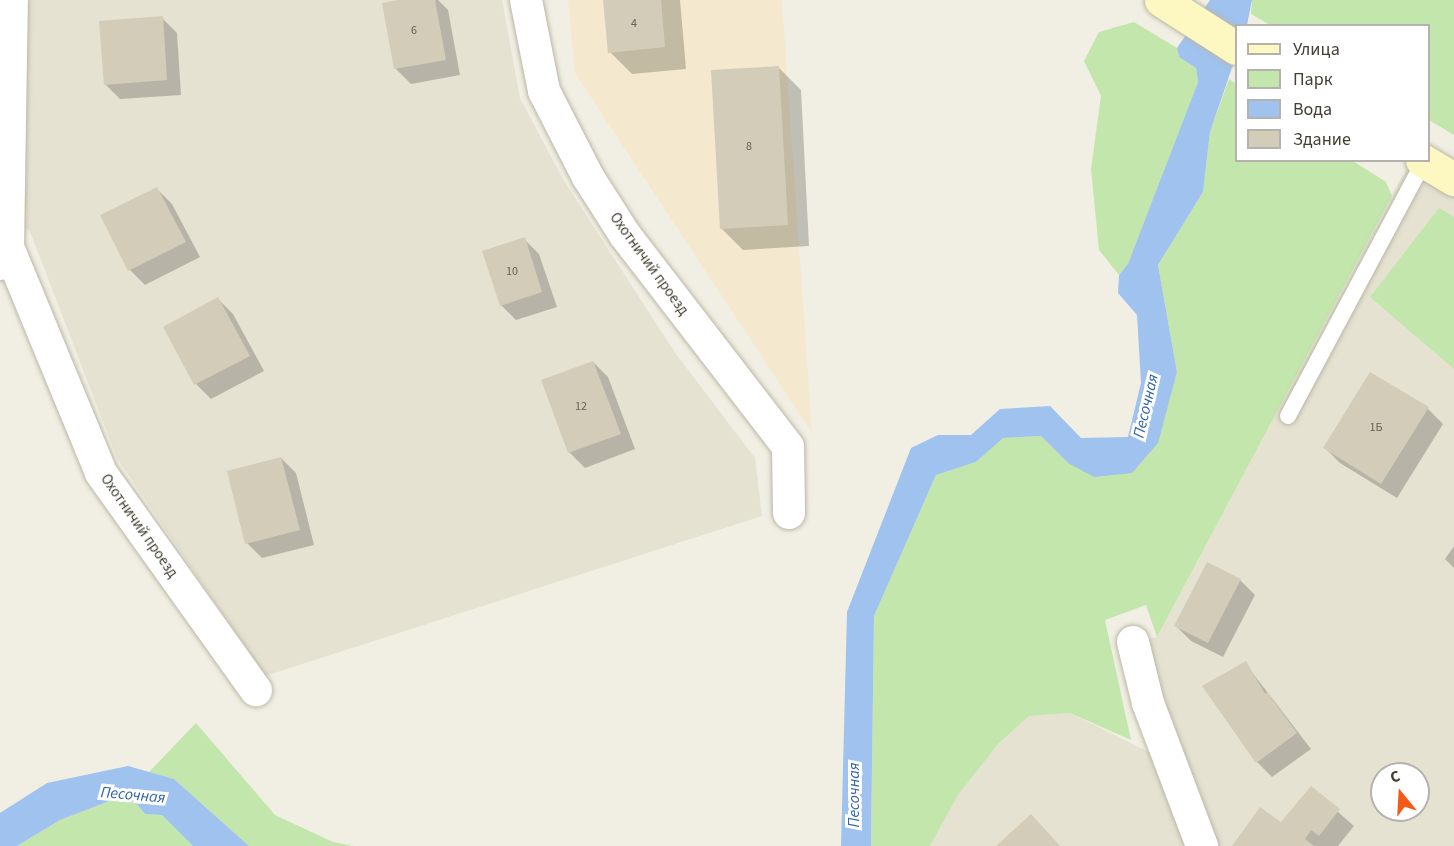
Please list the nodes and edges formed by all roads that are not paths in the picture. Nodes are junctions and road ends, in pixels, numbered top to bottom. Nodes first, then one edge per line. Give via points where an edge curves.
1 (12, 0) edge
2 (526, 0) edge
3 (1161, 0) edge
4 (1235, 47) edge
5 (1422, 162) edge
6 (1425, 162) edge
7 (1454, 178) edge
8 (4, 256) edge
9 (1288, 416) dead end
10 (789, 513) dead end
11 (1133, 642) dead end
12 (256, 690) dead end
13 (1202, 846) edge

1 - 8 street
2 - 10 street, Охотничий проезд via 544,91 588,177 625,235 788,447
3 - 4 main road
5 - 9 lane
6 - 7 main road
8 - 12 street, Охотничий проезд via 101,473
11 - 13 street via 1148,703

